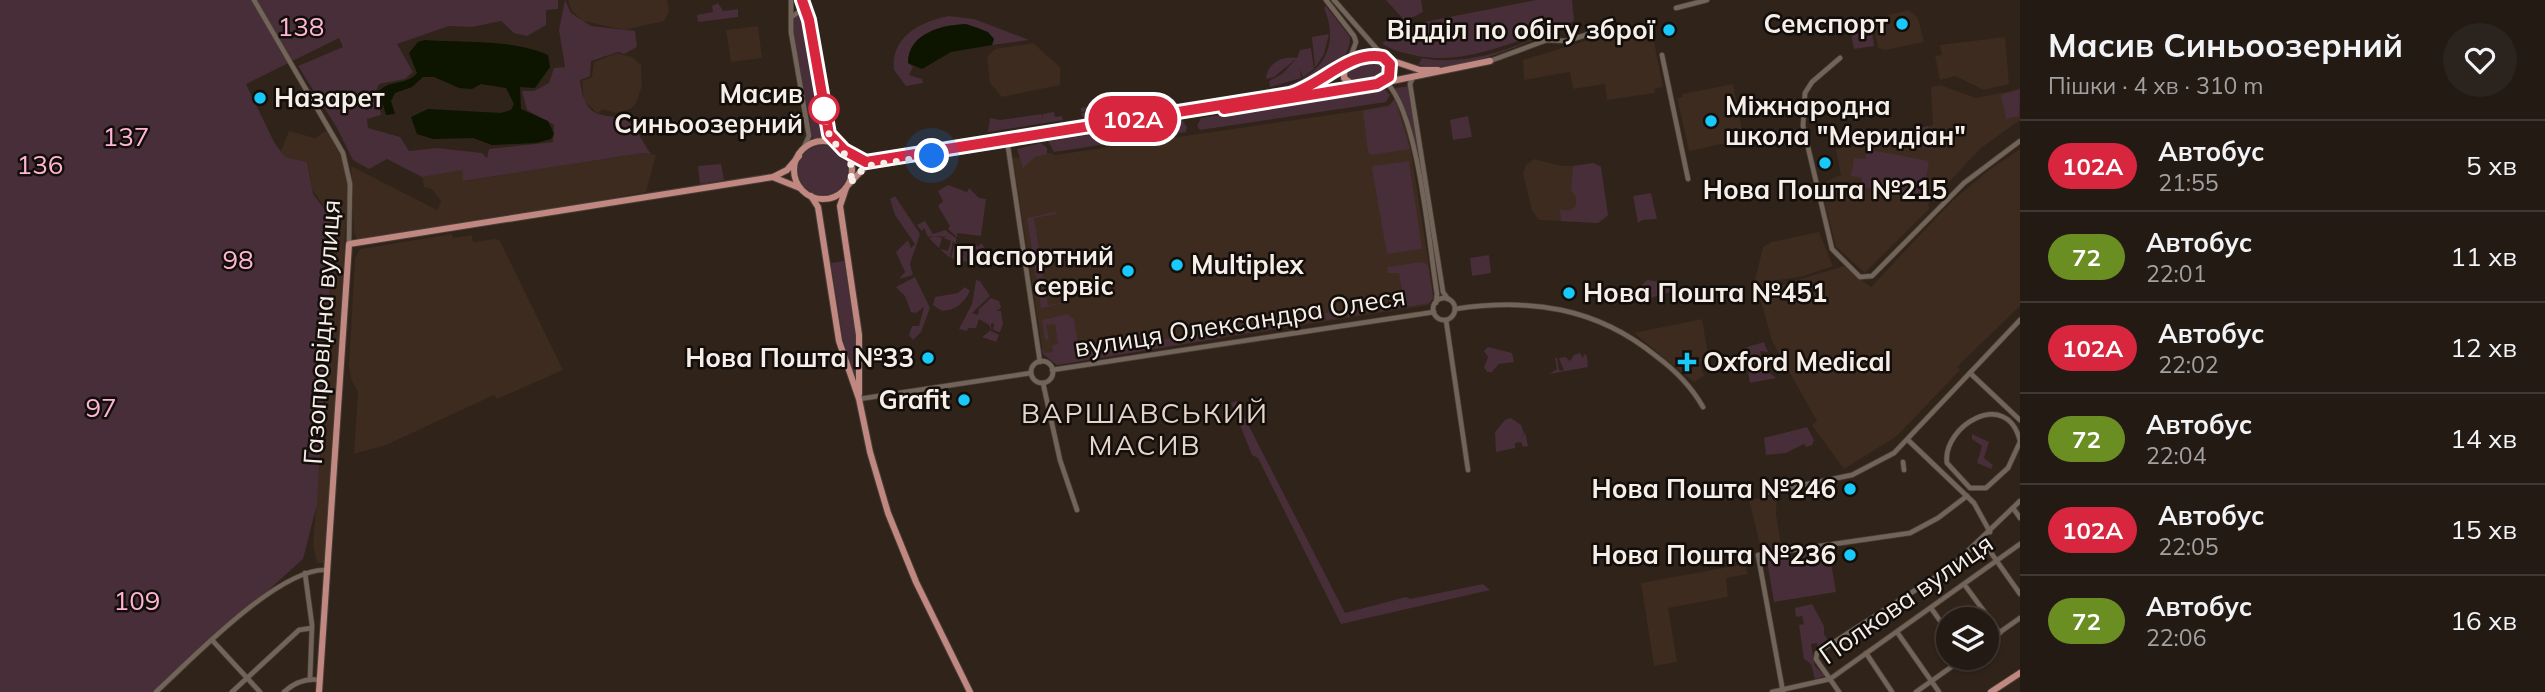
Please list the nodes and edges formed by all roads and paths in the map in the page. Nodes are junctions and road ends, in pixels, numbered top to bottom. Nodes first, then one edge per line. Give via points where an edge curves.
1 (254, 0) edge
2 (791, 0) edge
3 (802, 0) edge
4 (1326, 0) edge
5 (1334, 0) edge
6 (1707, 0) edge
7 (1676, 8) dead end
8 (808, 15) junction
9 (790, 19) junction
10 (1598, 31) dead end
11 (1662, 55) dead end
12 (1384, 57) junction
13 (1840, 58) dead end
14 (1490, 61) joint
15 (1347, 63) junction
16 (1457, 69) junction
17 (1413, 77) junction
18 (1387, 83) junction
19 (1377, 84) junction
20 (1358, 87) junction
21 (2020, 141) edge
22 (1007, 142) junction
23 (842, 148) junction
24 (800, 154) junction
25 (773, 177) junction
26 (1688, 179) dead end
27 (847, 186) junction
28 (803, 190) junction
29 (811, 196) junction
30 (349, 244) junction
31 (1448, 299) junction
32 (1436, 303) junction
33 (1455, 309) junction
34 (1434, 312) junction
35 (1446, 320) junction
36 (2020, 320) edge
37 (1040, 362) junction
38 (1052, 370) junction
39 (1031, 373) junction
40 (1970, 373) junction
41 (1043, 383) junction
42 (859, 399) junction
43 (1703, 407) dead end
44 (2019, 419) edge
45 (2012, 426) junction
46 (1908, 440) junction
47 (2020, 442) edge
48 (1903, 462) dead end
49 (1468, 470) dead end
50 (1904, 470) dead end
51 (1951, 471) junction
52 (1946, 476) junction
53 (1768, 492) dead end
54 (1967, 496) junction
55 (2020, 501) edge
56 (2013, 508) junction
57 (1077, 509) dead end
58 (2020, 518) edge
59 (1990, 532) junction
60 (1982, 540) junction
61 (2020, 544) edge
62 (1996, 561) junction
63 (328, 570) junction
64 (304, 573) junction
65 (1965, 584) junction
66 (2020, 594) edge
67 (1931, 608) junction
68 (1936, 615) edge
69 (2020, 618) edge
70 (312, 627) junction
71 (323, 628) junction
72 (1897, 632) junction
73 (2000, 633) joint
74 (212, 640) junction
75 (1866, 653) junction
76 (1948, 670) edge
77 (2020, 673) edge
78 (247, 678) junction
79 (310, 679) junction
80 (1830, 679) junction
81 (320, 680) junction
82 (1932, 681) junction
83 (1783, 691) edge
84 (156, 692) edge
85 (232, 692) edge
86 (260, 692) edge
87 (284, 692) edge
88 (319, 692) edge
89 (970, 692) edge
90 (1772, 692) edge
91 (1839, 692) edge
92 (1892, 692) edge
93 (1916, 692) edge
94 (1939, 692) edge
95 (1991, 692) edge

1 - 30 street, Газопровідна вулиця via 343,153 350,184
2 - 9 street
3 - 8 street
4 - 15 street via 1354,36
5 - 12 street
6 - 7 street
8 - 9 street via 799,12
8 - 23 street via 828,130
9 - 24 street via 809,136
10 - 14 street via 1567,41 1547,40
11 - 26 street
12 - 15 main road via 1370,55
12 - 16 main road via 1420,69
12 - 19 main road via 1390,75
13 - 21 street via 1818,75 1805,93 1802,126 1832,249 1860,277 1868,278 1964,183
14 - 16 main road
15 - 20 main road via 1345,78
15 - 22 main road via 1320,82 1290,94
16 - 17 main road
17 - 18 main road
17 - 31 street via 1410,84 1443,292
18 - 19 main road
18 - 32 street via 1400,104 1412,144
19 - 20 main road
20 - 22 main road
22 - 23 main road via 866,162
22 - 27 main road via 866,166
22 - 37 street
23 - 24 main road via 823,141
23 - 27 main road via 852,166
24 - 25 main road via 787,170
24 - 28 main road via 795,171
25 - 28 main road
25 - 30 main road
27 - 29 main road via 832,197
27 - 42 main road via 840,206 859,335
28 - 29 main road
29 - 42 main road via 818,207 839,341
30 - 63 main road, Газопровідна вулиця
31 - 32 street
31 - 33 street
32 - 34 street
33 - 35 street
33 - 43 street via 1524,303 1598,319 1663,361
34 - 35 street
34 - 38 street, вулиця Олександра Олеся
35 - 49 street
36 - 40 street
37 - 38 street via 1048,363
37 - 39 street
38 - 41 street
39 - 41 street
39 - 42 street
40 - 44 street
40 - 46 street
41 - 57 street via 1060,460
42 - 89 main road via 870,452 900,545
44 - 45 street
45 - 47 street
45 - 51 street via 1991,413 1975,418 1947,452
46 - 52 street
46 - 53 street via 1852,475
47 - 51 street via 2008,468 1986,488 1970,488
48 - 50 street
51 - 52 street
52 - 54 street
54 - 59 street
54 - 83 street via 1938,519 1910,533 1758,555
55 - 56 street
56 - 58 street
56 - 59 street
59 - 60 street
60 - 62 street
60 - 80 street via 1950,568 1816,656
61 - 62 street, Полкова вулиця
62 - 65 street, Полкова вулиця
62 - 66 street
63 - 64 street
63 - 71 main road, Газопровідна вулиця
64 - 70 street
64 - 74 street via 283,581
65 - 67 street, Полкова вулиця
65 - 73 street
67 - 68 street
67 - 72 street, Полкова вулиця
69 - 73 street
70 - 71 street
70 - 78 street via 299,630
70 - 79 street
71 - 81 main road, Газопровідна вулиця
72 - 75 street, Полкова вулиця
72 - 82 street
74 - 78 street
74 - 84 street
75 - 80 street, Полкова вулиця
75 - 92 street
76 - 82 street
77 - 95 main road
78 - 85 street
78 - 86 street
79 - 81 street
79 - 87 street
80 - 83 street, Полкова вулиця
80 - 91 street
81 - 88 main road, Газопровідна вулиця
82 - 93 street
82 - 94 street
83 - 90 street, Полкова вулиця

